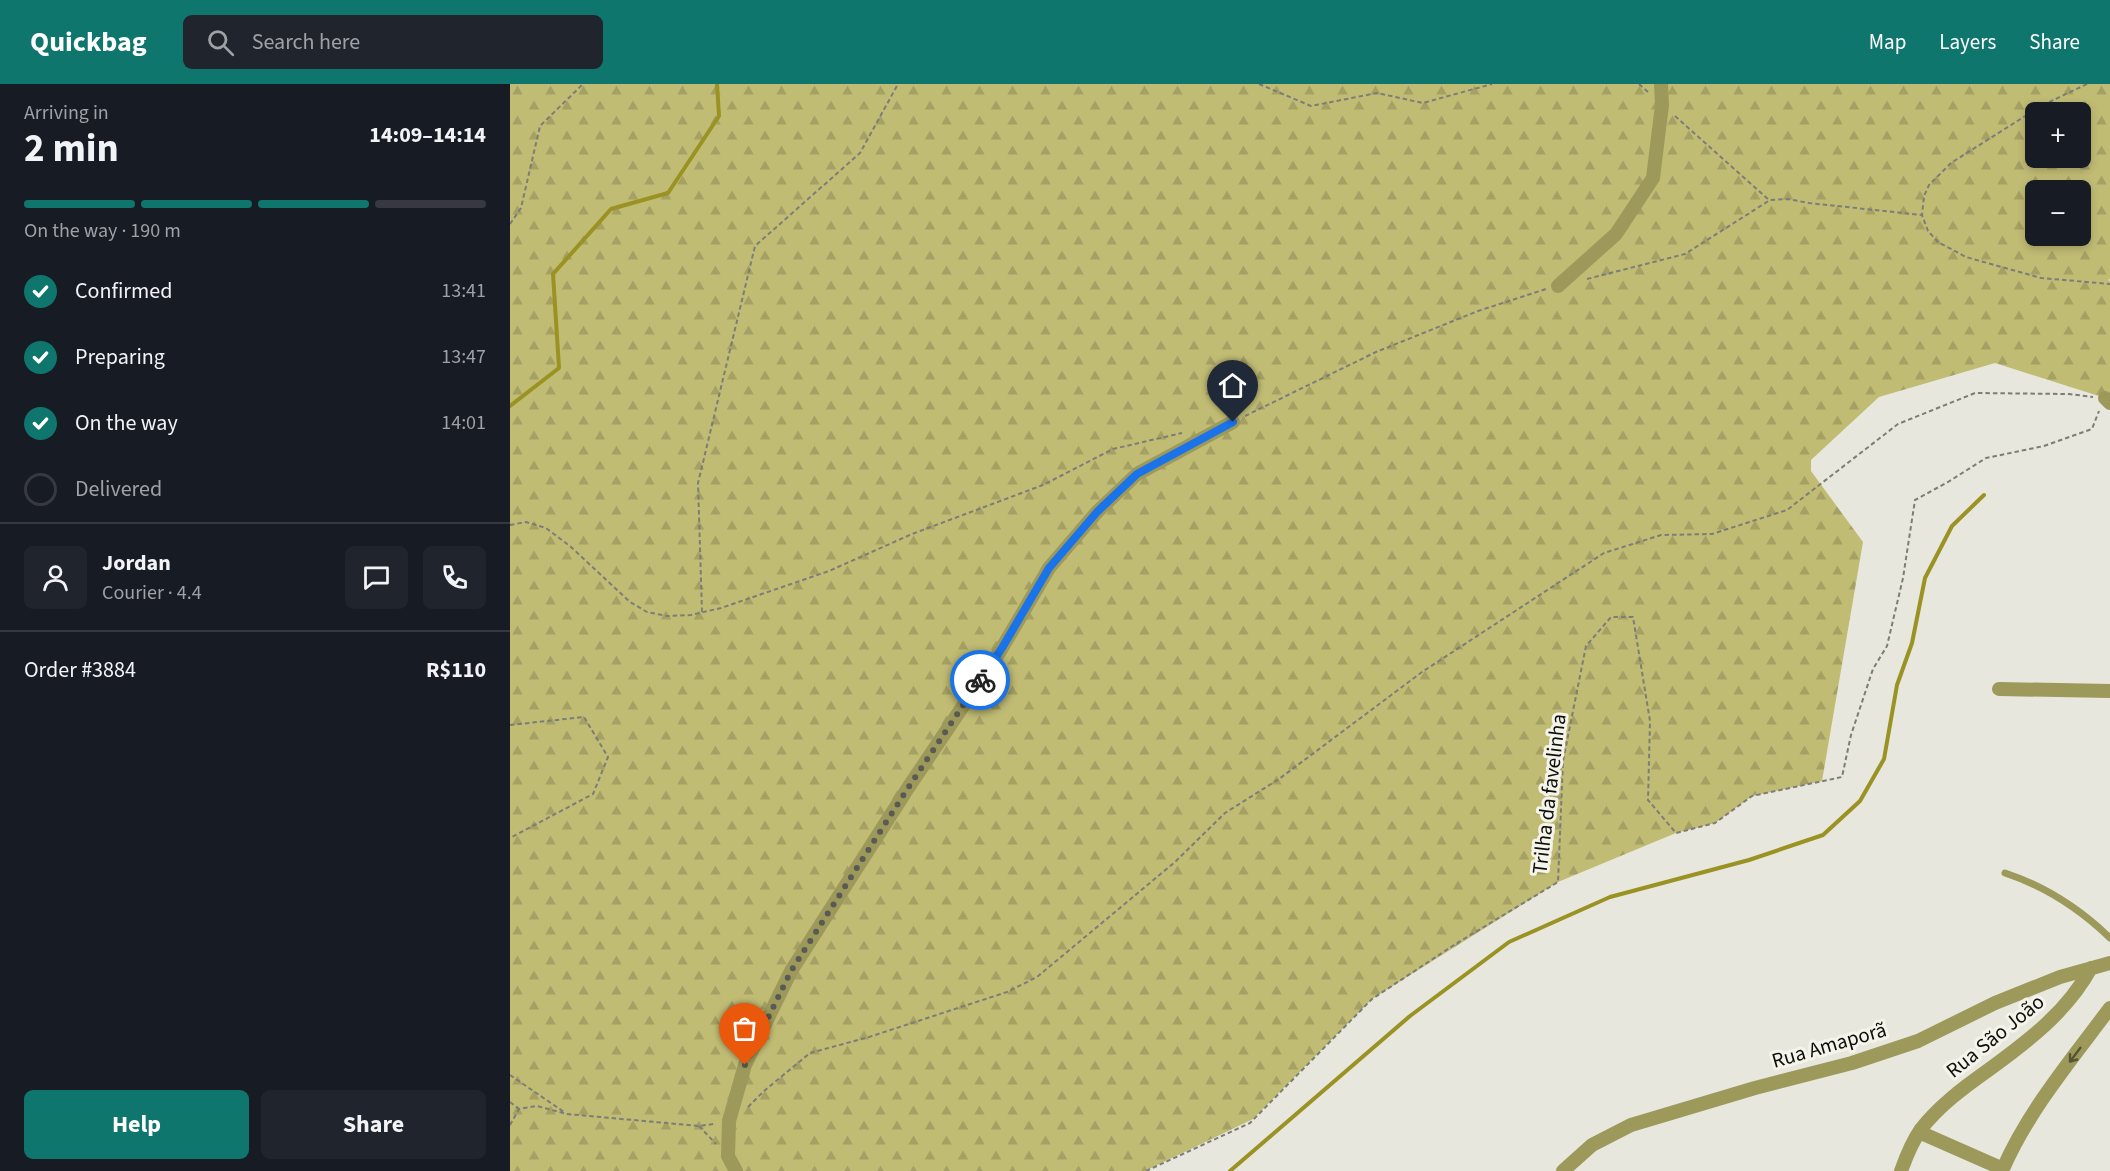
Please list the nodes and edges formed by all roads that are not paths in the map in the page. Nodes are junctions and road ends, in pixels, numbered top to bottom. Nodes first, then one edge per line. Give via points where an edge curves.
1 (1660, 84) edge
2 (1557, 286) dead end
3 (1233, 422) dead end
4 (1999, 689) dead end
5 (2110, 691) edge
6 (2005, 873) dead end
7 (2110, 938) edge
8 (2110, 963) edge
9 (2091, 968) junction
10 (2110, 1008) edge
11 (1919, 1132) junction
12 (2003, 1170) edge
13 (736, 1171) edge
14 (1563, 1171) edge
15 (1901, 1171) edge

1 - 2 street via 1662,105 1653,178 1616,234
3 - 13 street via 1137,474 1097,512 1049,568 1002,648 791,971 745,1065 729,1121 728,1156
4 - 5 street
6 - 7 lane via 2043,889 2087,917
8 - 9 street, Rua Amaporã
9 - 11 street, Rua São João via 2082,986 2059,1013 1960,1090
9 - 14 street, Rua Amaporã via 2060,977 1907,1044 1852,1063 1631,1125 1592,1145
10 -> 12 street via 2050,1088
11 - 12 street
11 - 15 street, Rua São João

